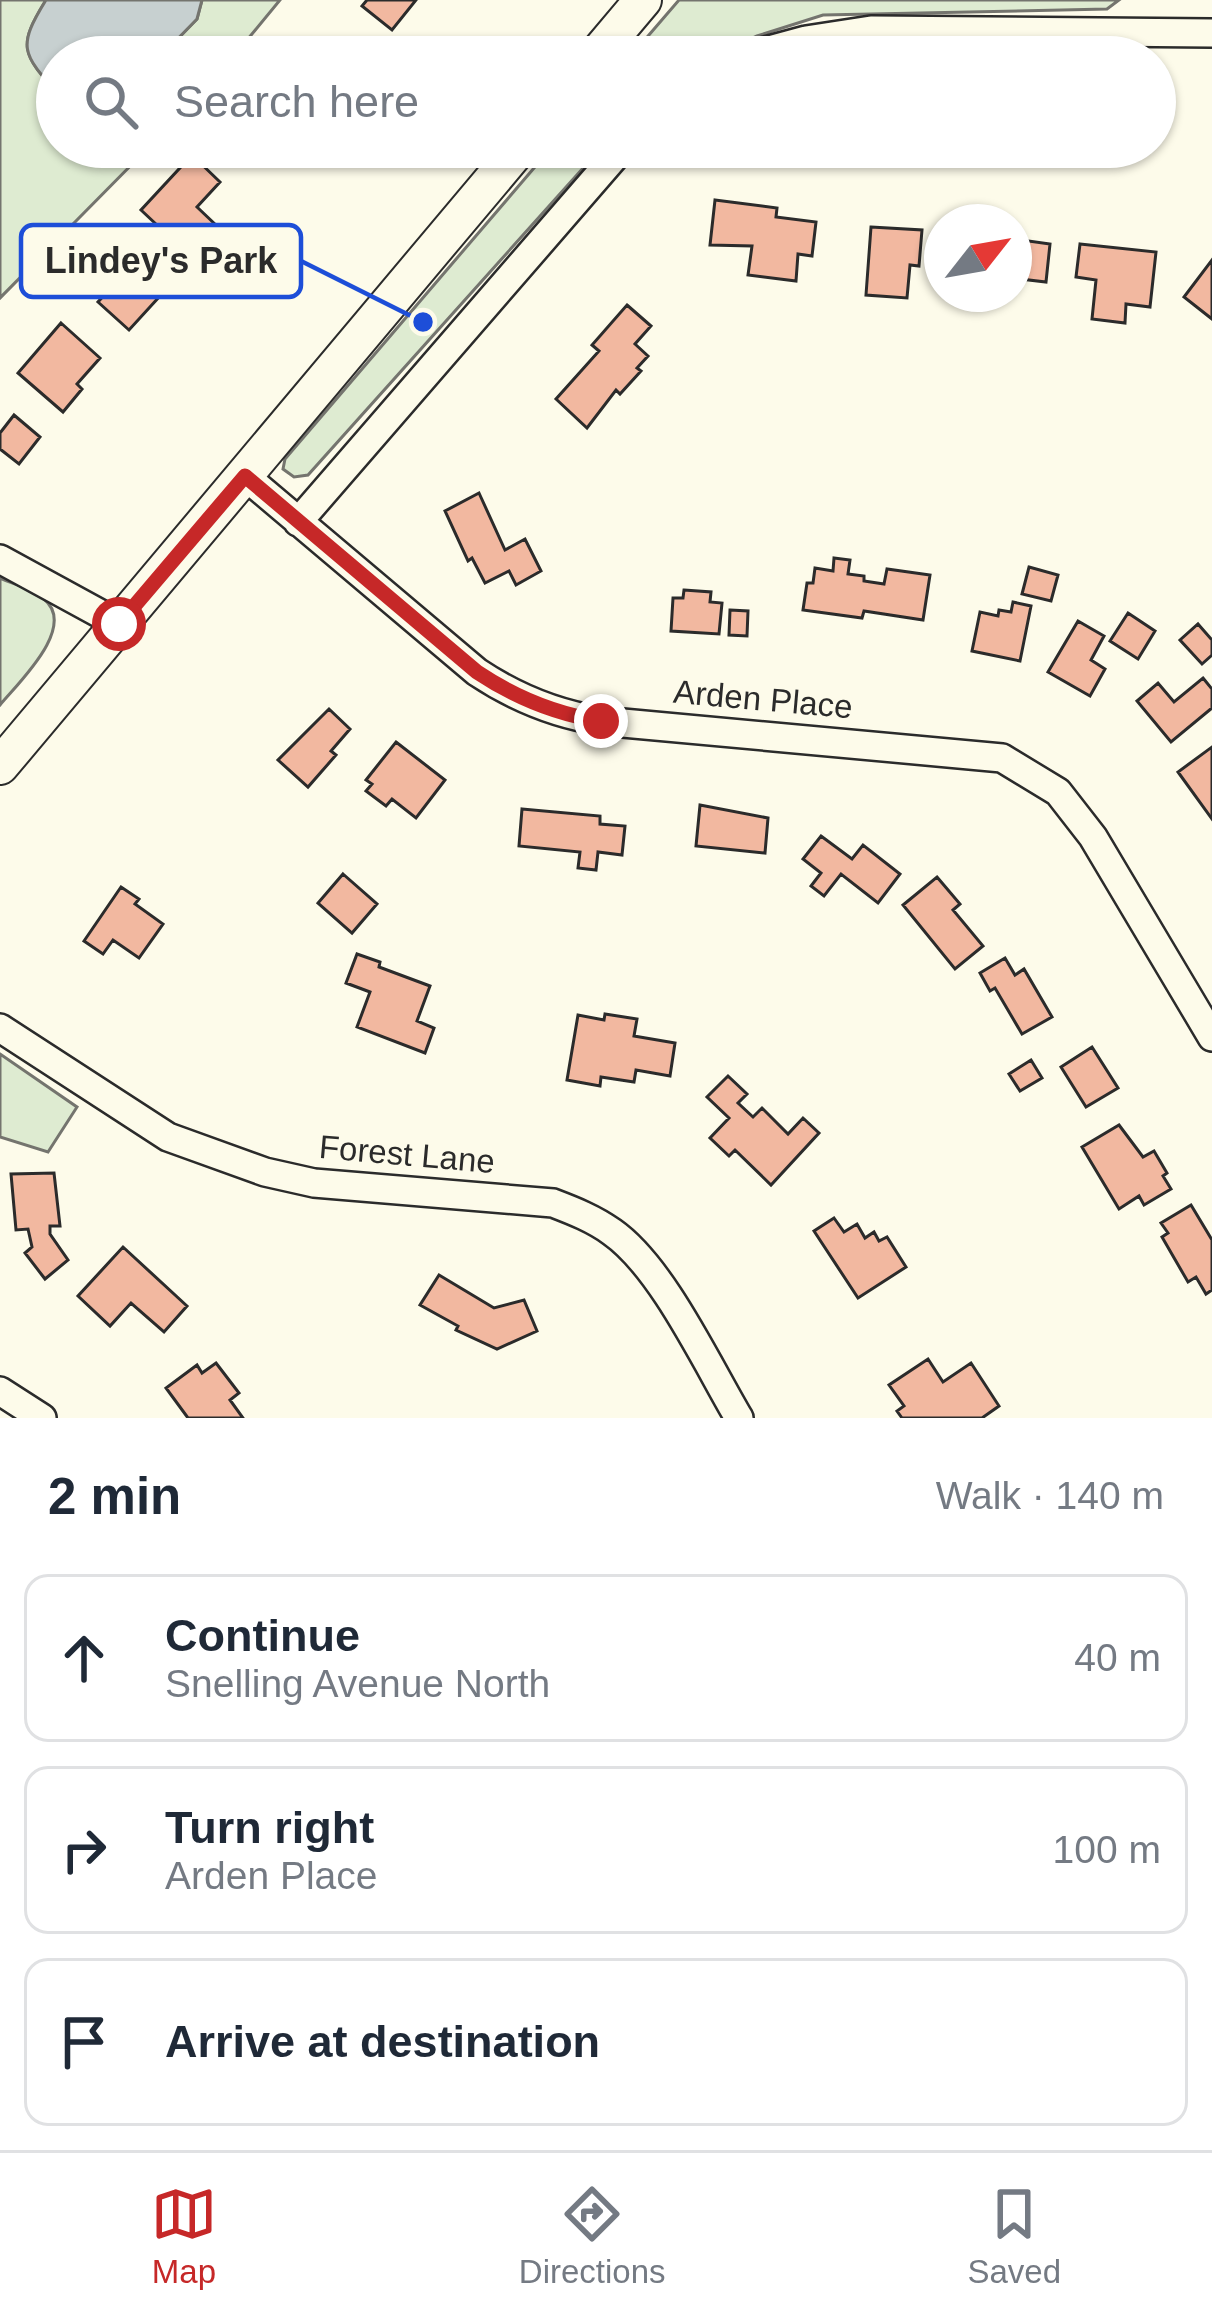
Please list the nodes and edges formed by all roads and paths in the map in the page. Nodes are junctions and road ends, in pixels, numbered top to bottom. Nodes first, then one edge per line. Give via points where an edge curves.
1 (643, 0) edge
2 (1212, 32) edge
3 (613, 36) edge
4 (832, 36) edge
5 (502, 168) edge
6 (605, 168) edge
7 (245, 476) junction
8 (298, 522) junction
9 (0, 559) edge
10 (119, 624) junction
11 (0, 766) edge
12 (0, 1028) edge
13 (1212, 1037) edge
14 (0, 1391) edge
15 (42, 1418) edge
16 (740, 1418) edge

1 - 3 street
2 - 4 street
5 - 7 street
6 - 8 street
7 - 8 street, Arden Place
7 - 10 street
8 - 13 street, Arden Place via 477,672 556,711 985,755 1032,773 1093,837
9 - 10 street
10 - 11 street
12 - 16 street, Forest Lane via 168,1138 265,1172 314,1184 553,1203 582,1213 647,1265
14 - 15 street

